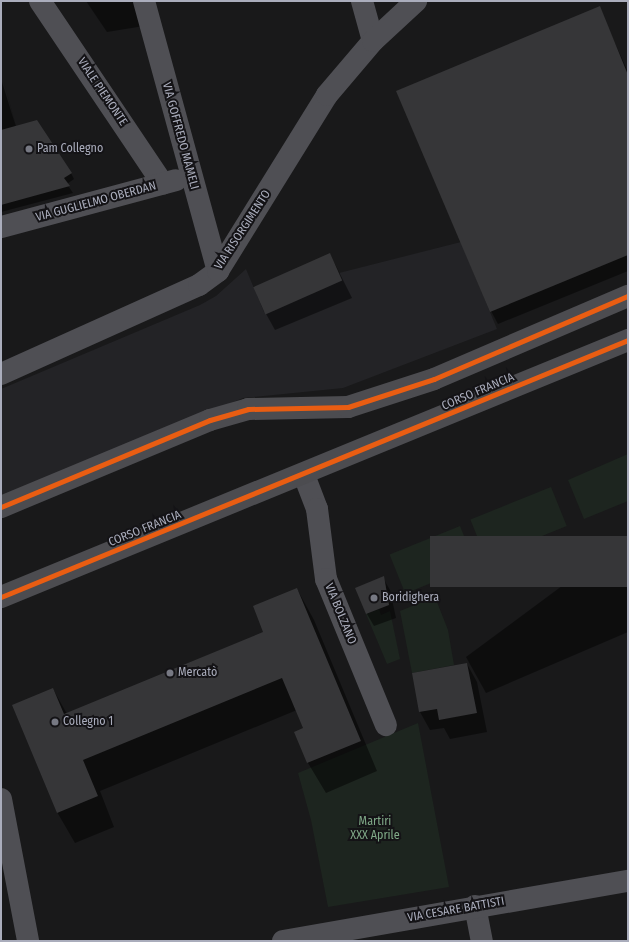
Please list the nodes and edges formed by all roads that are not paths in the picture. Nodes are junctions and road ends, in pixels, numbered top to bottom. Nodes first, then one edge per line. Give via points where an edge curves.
1 (40, 1) edge
2 (144, 1) edge
3 (362, 1) edge
4 (416, 1) edge
5 (373, 42) junction
6 (191, 176) junction
7 (163, 184) junction
8 (1, 227) edge
9 (218, 271) junction
10 (628, 296) edge
11 (628, 340) edge
12 (1, 374) edge
13 (304, 475) junction
14 (1, 507) edge
15 (1, 597) edge
16 (386, 725) dead end
17 (1, 799) edge
18 (628, 881) edge
19 (475, 906) junction
20 (28, 941) edge
21 (283, 941) edge
22 (482, 941) edge

1 - 7 street, VIALE PIEMONTE
2 - 6 street, VIA GOFFREDO MAMELI
3 - 5 street
4 - 5 street, VIA RISORGIMENTO
5 - 9 street, VIA RISORGIMENTO via 327,95
6 - 7 street, VIA GUGLIELMO OBERDAN
6 - 9 street, VIA GOFFREDO MAMELI
7 - 8 street, VIA GUGLIELMO OBERDAN
9 - 12 street, VIA RISORGIMENTO via 199,285
10 - 14 main road via 434,379 348,407 248,409 210,420
11 - 13 main road, CORSO FRANCIA
13 - 15 main road, CORSO FRANCIA
13 - 16 street, VIA BOLZANO via 317,509 326,579
17 - 20 street
18 - 19 street, VIA CESARE BATTISTI
19 - 21 street, VIA CESARE BATTISTI
19 - 22 street

